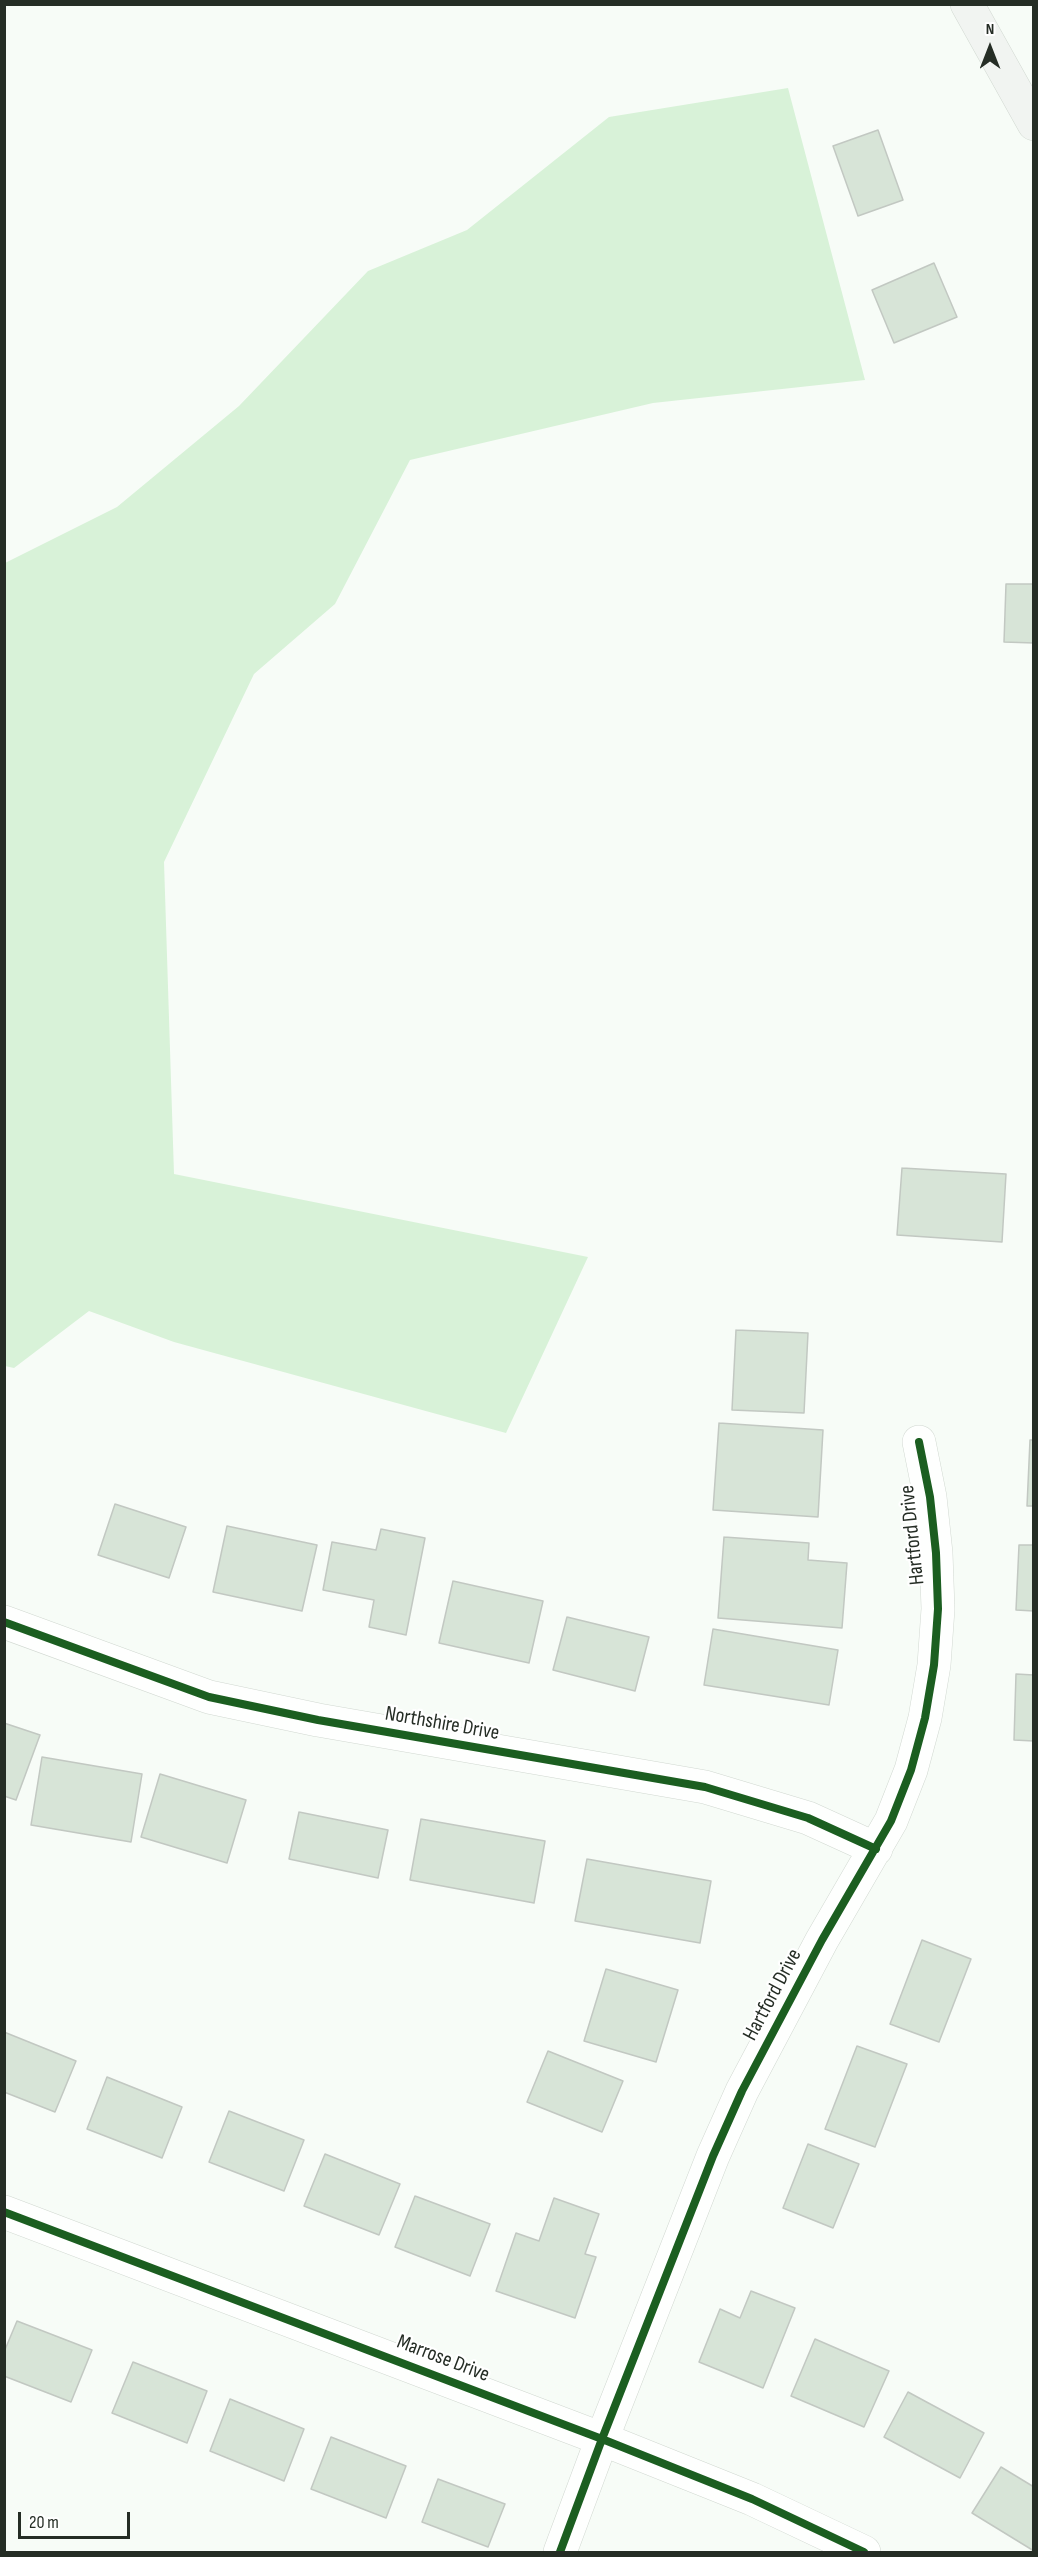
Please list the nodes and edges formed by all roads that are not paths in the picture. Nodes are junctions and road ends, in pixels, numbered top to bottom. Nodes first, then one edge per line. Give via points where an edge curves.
1 (967, 4) edge
2 (1034, 124) edge
3 (920, 1442) dead end
4 (4, 1622) edge
5 (876, 1849) junction
6 (4, 2212) edge
7 (602, 2439) junction
8 (560, 2553) edge
9 (864, 2553) edge

1 - 2 main road
3 - 5 street, Hartford Drive via 936,1553 934,1665 911,1770
4 - 5 street, Northshire Drive via 209,1697 329,1722 705,1787 808,1818
5 - 7 street, Hartford Drive via 822,1940 742,2091
6 - 7 street, Marrose Drive
7 - 8 street, Hartford Drive
7 - 9 street, Marrose Drive via 752,2499

